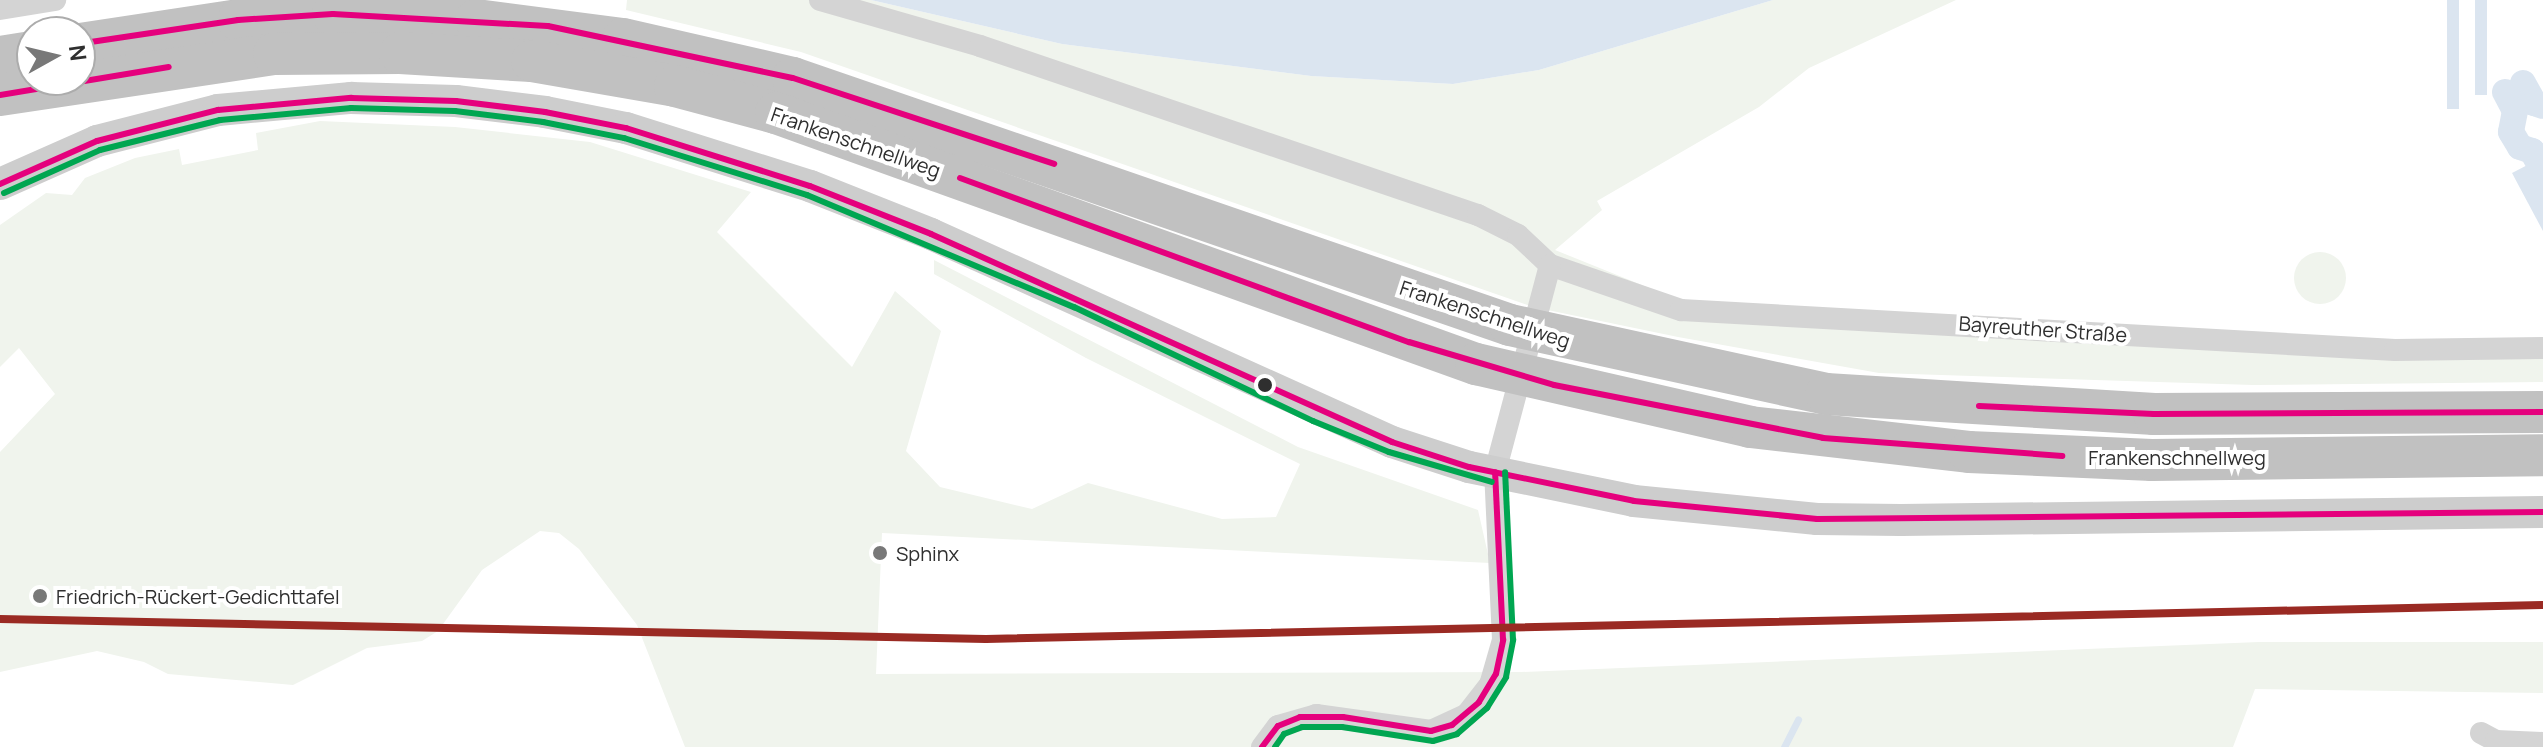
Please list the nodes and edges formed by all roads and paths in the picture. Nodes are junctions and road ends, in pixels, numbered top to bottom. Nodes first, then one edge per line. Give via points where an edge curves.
1 (55, 0) edge
2 (820, 0) edge
3 (0, 9) edge
4 (96, 42) edge
5 (0, 95) edge
6 (0, 184) edge
7 (1550, 265) junction
8 (2543, 348) edge
9 (2543, 412) edge
10 (2543, 455) edge
11 (1495, 472) junction
12 (2543, 512) edge
13 (2481, 733) dead end
14 (2543, 743) edge
15 (1262, 747) edge

1 - 3 street
2 - 7 street via 980,46 1478,215 1518,235
4 - 9 highway, Frankenschnellweg via 238,20 333,14 519,24 623,39 793,78 1510,325 1826,394 2154,414
5 - 10 highway, Frankenschnellweg via 274,54 456,55 614,73 776,113 1476,364 1750,427 1969,452 2152,460
6 - 11 main road via 97,141 218,110 351,98 456,101 545,112 626,128 810,186 1078,298 1317,412 1392,442
7 - 8 street, Bayreuther Straße via 1656,303 1717,313 1809,314 2395,350
7 - 11 street
11 - 12 main road via 1634,501 1817,519
11 - 15 street via 1503,640 1496,674 1479,702 1452,725 1431,731 1343,717 1300,717 1278,726
13 - 14 street via 2496,741

